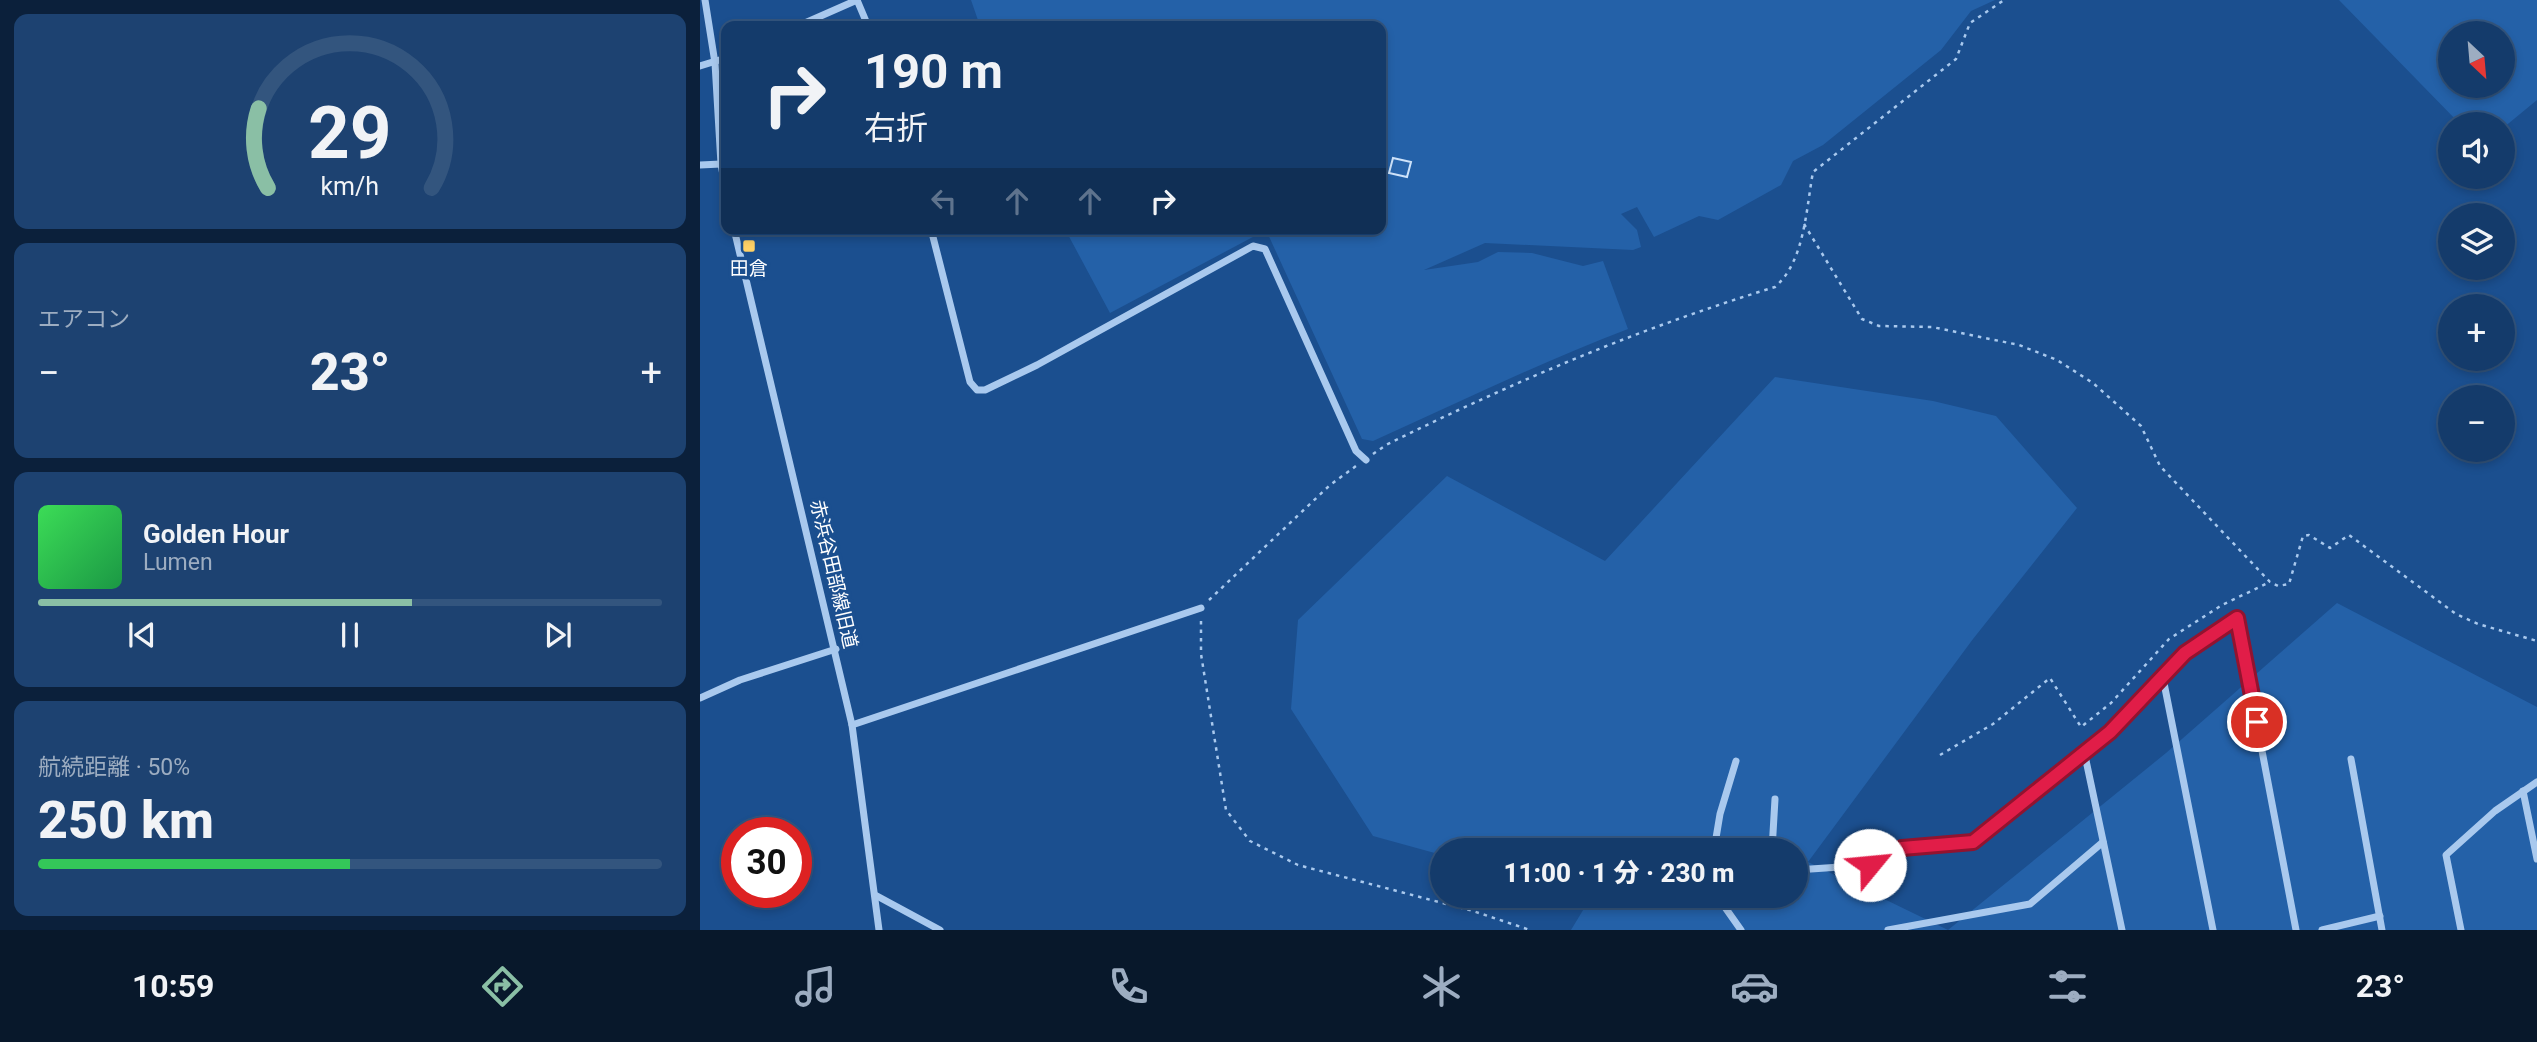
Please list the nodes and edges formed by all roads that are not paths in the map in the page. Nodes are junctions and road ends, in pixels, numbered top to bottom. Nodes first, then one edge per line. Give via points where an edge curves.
1 (705, 0) edge
2 (857, 0) edge
3 (809, 21) edge
4 (866, 21) edge
5 (721, 60) edge
6 (715, 63) junction
7 (700, 66) edge
8 (720, 164) junction
9 (700, 165) edge
10 (721, 169) edge
11 (735, 235) edge
12 (933, 235) edge
13 (1366, 460) road end
14 (1200, 608) road end
15 (836, 649) junction
16 (2163, 677) junction
17 (700, 698) edge
18 (852, 725) junction
19 (2084, 751) junction
20 (2351, 759) dead end
21 (1736, 761) dead end
22 (2537, 782) edge
23 (2523, 792) junction
24 (1775, 799) dead end
25 (1716, 838) edge
26 (1773, 838) edge
27 (2103, 842) junction
28 (2537, 859) edge
29 (1808, 869) edge
30 (877, 896) junction
31 (1725, 908) edge
32 (2380, 916) junction
33 (879, 930) edge
34 (940, 930) edge
35 (1741, 930) edge
36 (1888, 930) edge
37 (2122, 930) edge
38 (2213, 930) edge
39 (2296, 930) edge
40 (2322, 930) edge
41 (2382, 930) edge
42 (2461, 930) edge

1 - 6 street
2 - 3 street
2 - 4 street
5 - 6 street
6 - 7 street
6 - 8 street
8 - 9 street
8 - 10 street
11 - 15 street, 赤浜谷田部線旧道
12 - 13 street via 970,382 977,390 1037,365 1253,246 1265,249 1356,451
14 - 18 street
15 - 17 street
15 - 18 street, 赤浜谷田部線旧道
16 - 19 street via 2110,732
16 - 38 street
16 - 39 street via 2185,653 2237,618
18 - 30 street, 赤浜谷田部線旧道
19 - 27 street
19 - 29 street via 1973,842 1902,848 1870,865
20 - 32 street
21 - 25 street
22 - 23 street
23 - 28 street
23 - 42 street via 2445,855
24 - 26 street
27 - 36 street via 2030,904
27 - 37 street
30 - 33 street, 赤浜谷田部線旧道
30 - 34 street
31 - 35 street
32 - 40 street
32 - 41 street

